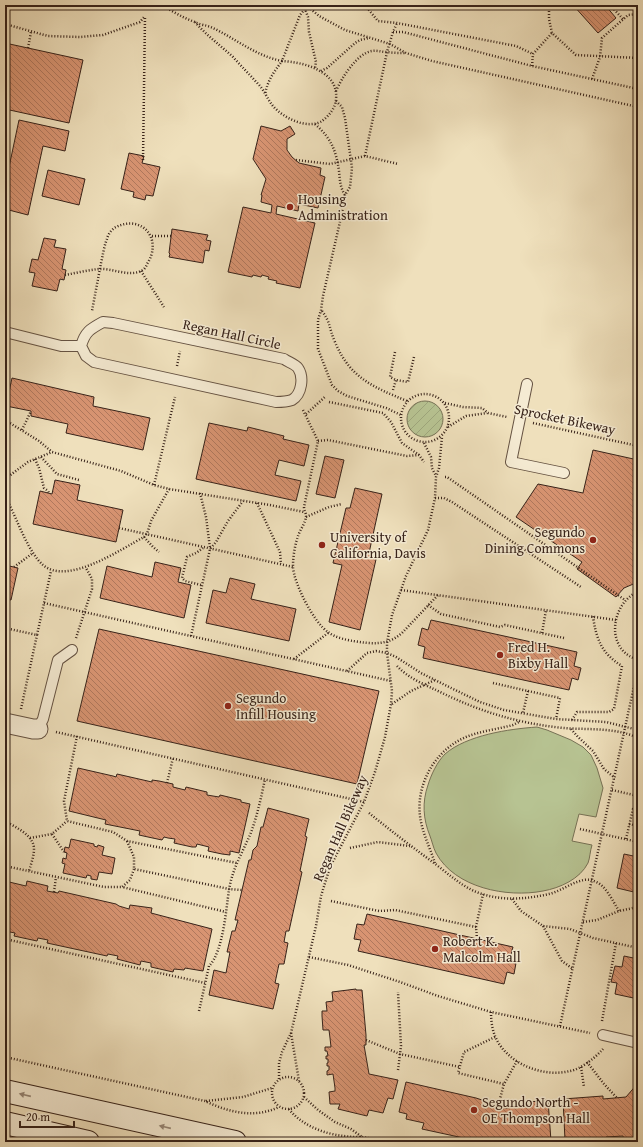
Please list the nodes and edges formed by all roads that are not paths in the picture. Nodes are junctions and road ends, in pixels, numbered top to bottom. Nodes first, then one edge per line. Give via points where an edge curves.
1 (5, 332) edge
2 (81, 346) junction
3 (527, 384) dead end
4 (564, 472) dead end
5 (72, 650) road end
6 (13, 719) edge
7 (38, 729) joint
8 (603, 1035) road end
9 (638, 1043) edge
10 (5, 1091) edge
11 (5, 1123) edge
12 (203, 1139) edge
13 (88, 1142) edge
14 (235, 1142) edge

1 - 2 lane via 61,346
2 - 2 lane, Regan Hall Circle via 86,356 94,362 276,402 293,399 299,392 301,380 297,366 284,359 103,322 84,336
3 - 4 lane via 511,462
5 - 7 lane via 58,660 43,719
6 - 7 street
8 - 9 lane
12 -> 10 main road
11 - 13 main road
12 - 14 main road

